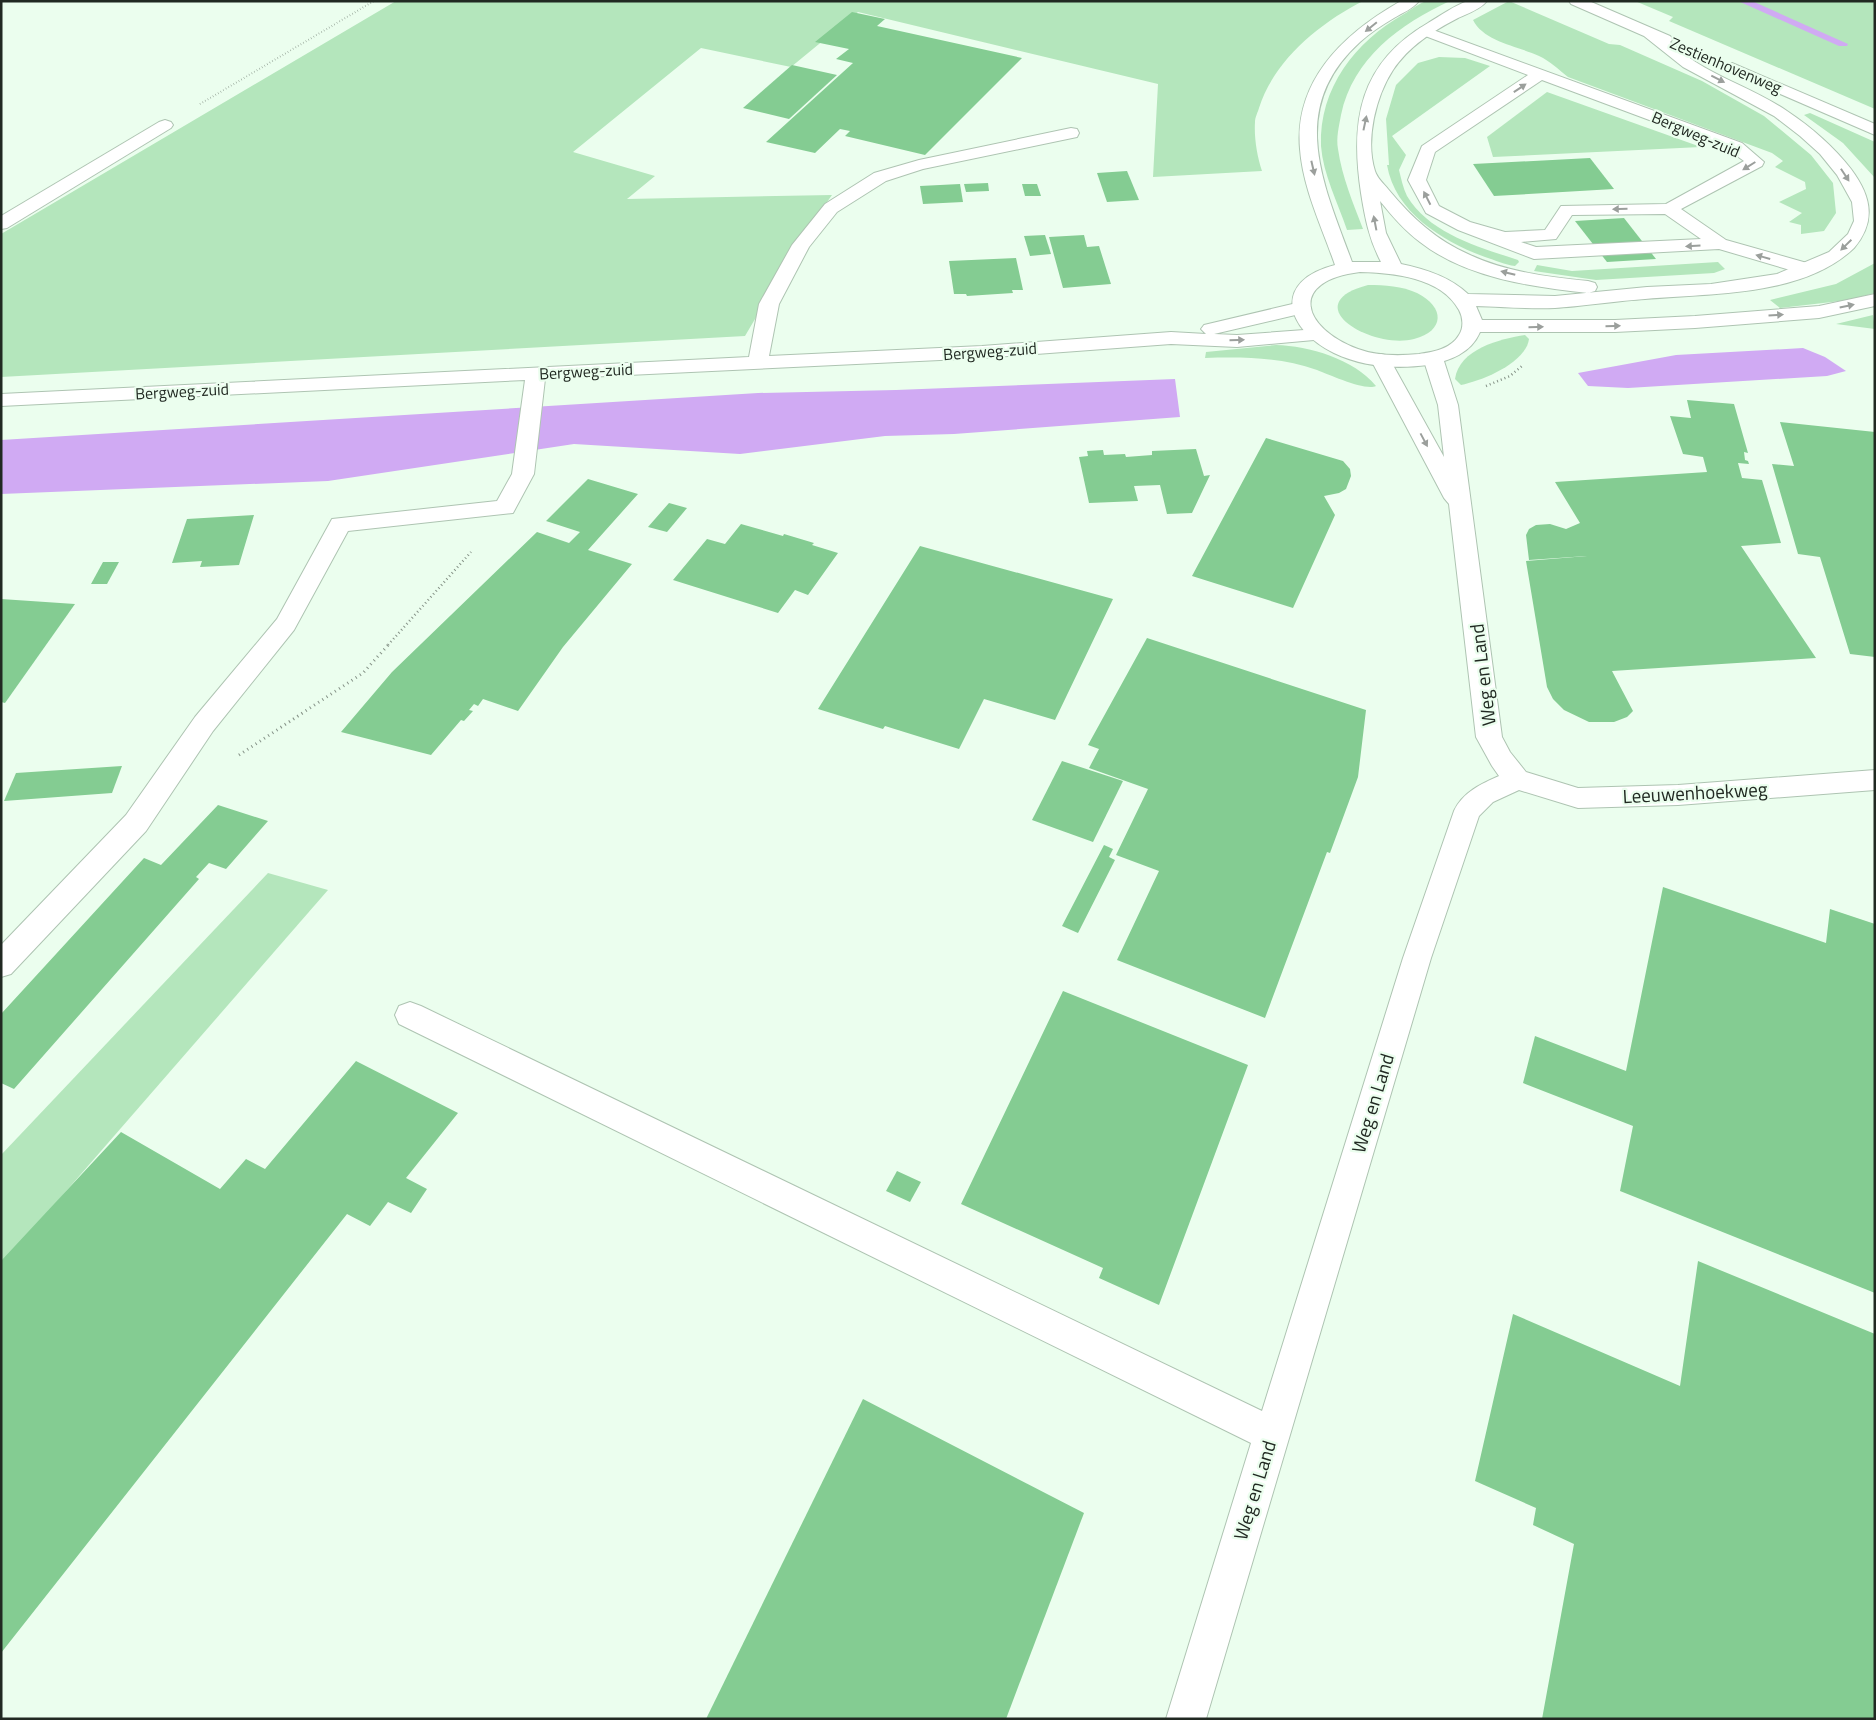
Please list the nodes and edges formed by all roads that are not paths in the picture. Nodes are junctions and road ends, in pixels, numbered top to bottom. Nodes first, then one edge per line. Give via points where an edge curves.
1 (1412, 1) edge
2 (1480, 1) edge
3 (1576, 1) edge
4 (1642, 29) junction
5 (1426, 31) junction
6 (1540, 74) junction
7 (165, 125) road end
8 (1875, 130) edge
9 (1071, 133) dead end
10 (1365, 172) junction
11 (1669, 209) junction
12 (1, 224) edge
13 (1464, 226) junction
14 (1720, 244) junction
15 (1345, 268) junction
16 (1394, 268) junction
17 (1807, 269) junction
18 (1646, 293) junction
19 (1463, 300) junction
20 (1875, 300) edge
21 (1301, 308) junction
22 (1473, 326) junction
23 (1318, 335) junction
24 (1170, 338) junction
25 (1433, 358) junction
26 (1381, 360) junction
27 (758, 363) junction
28 (536, 374) junction
29 (1, 400) edge
30 (1462, 512) junction
31 (1517, 779) junction
32 (1875, 780) edge
33 (1, 965) edge
34 (410, 1015) dead end
35 (1271, 1434) junction
36 (1186, 1719) edge

1 -> 15 main road via 1380,20 1346,47 1322,81 1312,111 1308,147 1317,187
2 - 5 main road
3 - 4 main road, Zestienhovenweg
4 - 8 main road, Zestienhovenweg
4 -> 17 main road via 1688,64 1763,103 1806,132 1845,174 1861,202 1863,221 1856,236 1835,256
5 - 6 main road, Bergweg-zuid
10 -> 5 main road via 1363,131 1370,101 1383,72 1403,48
6 -> 11 main road, Bergweg-zuid via 1709,136 1736,147 1756,162
13 -> 6 main road, Bergweg-zuid via 1432,209 1417,180 1428,150
7 - 12 main road
9 - 27 main road via 919,165 880,177 831,208 802,245 769,304
16 -> 10 main road via 1377,233
18 -> 10 main road via 1556,284 1488,268 1456,255 1428,239 1403,217
11 -> 13 main road, Bergweg-zuid via 1567,210 1550,235 1504,237
11 - 14 main road, Bergweg-zuid
14 -> 13 main road, Bergweg-zuid via 1534,253
17 -> 14 main road, Bergweg-zuid
15 - 16 main road
15 - 21 main road via 1316,279 1306,287
16 - 19 main road via 1434,280
17 - 18 main road via 1780,279 1711,290
18 - 19 main road via 1555,302
19 - 22 main road
22 -> 20 main road via 1615,326 1695,322 1818,312
21 - 23 main road via 1303,317
21 - 24 main road, Bergweg-zuid
22 - 25 main road via 1461,345
24 -> 23 main road, Bergweg-zuid via 1237,341
23 - 26 main road via 1346,351
24 - 27 main road, Bergweg-zuid via 982,352
25 - 26 main road via 1400,362
25 - 30 main road, Weg en Land via 1446,395
26 -> 30 main road, Weg en Land
27 - 28 main road, Bergweg-zuid
28 - 29 main road, Bergweg-zuid
28 - 33 main road via 523,474 505,508 340,524 286,624 204,724 136,823
30 - 31 main road, Weg en Land via 1489,737
31 - 32 main road, Leeuwenhoekweg via 1578,798 1678,795
31 - 35 main road, Weg en Land via 1484,795 1467,811 1414,967
34 - 35 main road
35 - 36 main road, Weg en Land

